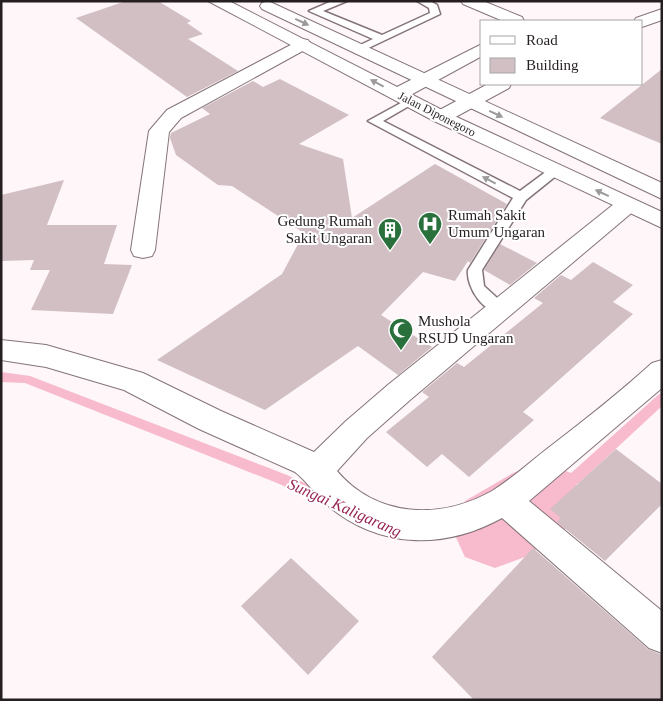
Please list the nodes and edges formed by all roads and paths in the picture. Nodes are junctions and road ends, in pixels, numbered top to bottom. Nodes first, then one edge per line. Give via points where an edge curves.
1 (216, 1) edge
2 (258, 1) edge
3 (342, 1) edge
4 (422, 1) edge
5 (469, 1) edge
6 (662, 14) edge
7 (514, 20) edge
8 (643, 22) edge
9 (380, 38) junction
10 (302, 44) junction
11 (360, 49) junction
12 (480, 50) edge
13 (426, 79) junction
14 (500, 85) edge
15 (404, 98) junction
16 (467, 101) junction
17 (441, 117) junction
18 (556, 172) junction
19 (662, 192) edge
20 (521, 198) junction
21 (627, 205) junction
22 (662, 221) edge
23 (143, 250) dead end
24 (499, 307) junction
25 (1, 350) edge
26 (662, 371) edge
27 (318, 471) junction
28 (504, 500) junction
29 (662, 635) edge

1 - 10 main road, Jalan Diponegoro
2 -> 11 main road, Jalan Diponegoro
3 - 9 lane via 314,11
4 - 9 lane via 434,7 435,14
5 - 7 main road
6 - 8 main road
9 - 11 lane
15 -> 10 main road, Jalan Diponegoro
10 - 23 main road via 174,114 159,132
11 - 13 main road, Jalan Diponegoro
12 - 13 main road
13 - 15 main road
13 - 16 main road, Jalan Diponegoro
14 - 16 main road
15 - 17 main road, Jalan Diponegoro
20 -> 15 lane via 374,120
16 - 17 main road
16 -> 19 main road, Jalan Diponegoro
17 - 18 main road, Jalan Diponegoro
18 - 20 lane
21 -> 18 main road, Jalan Diponegoro
20 - 24 lane via 475,270 474,281 479,292
21 - 22 main road, Jalan Diponegoro
21 - 24 main road
24 - 27 main road via 372,415 337,447
25 - 27 main road via 46,356 133,381
26 - 28 main road via 605,422
27 - 28 main road via 339,496 365,513 398,525 422,528 461,522
28 - 29 main road

